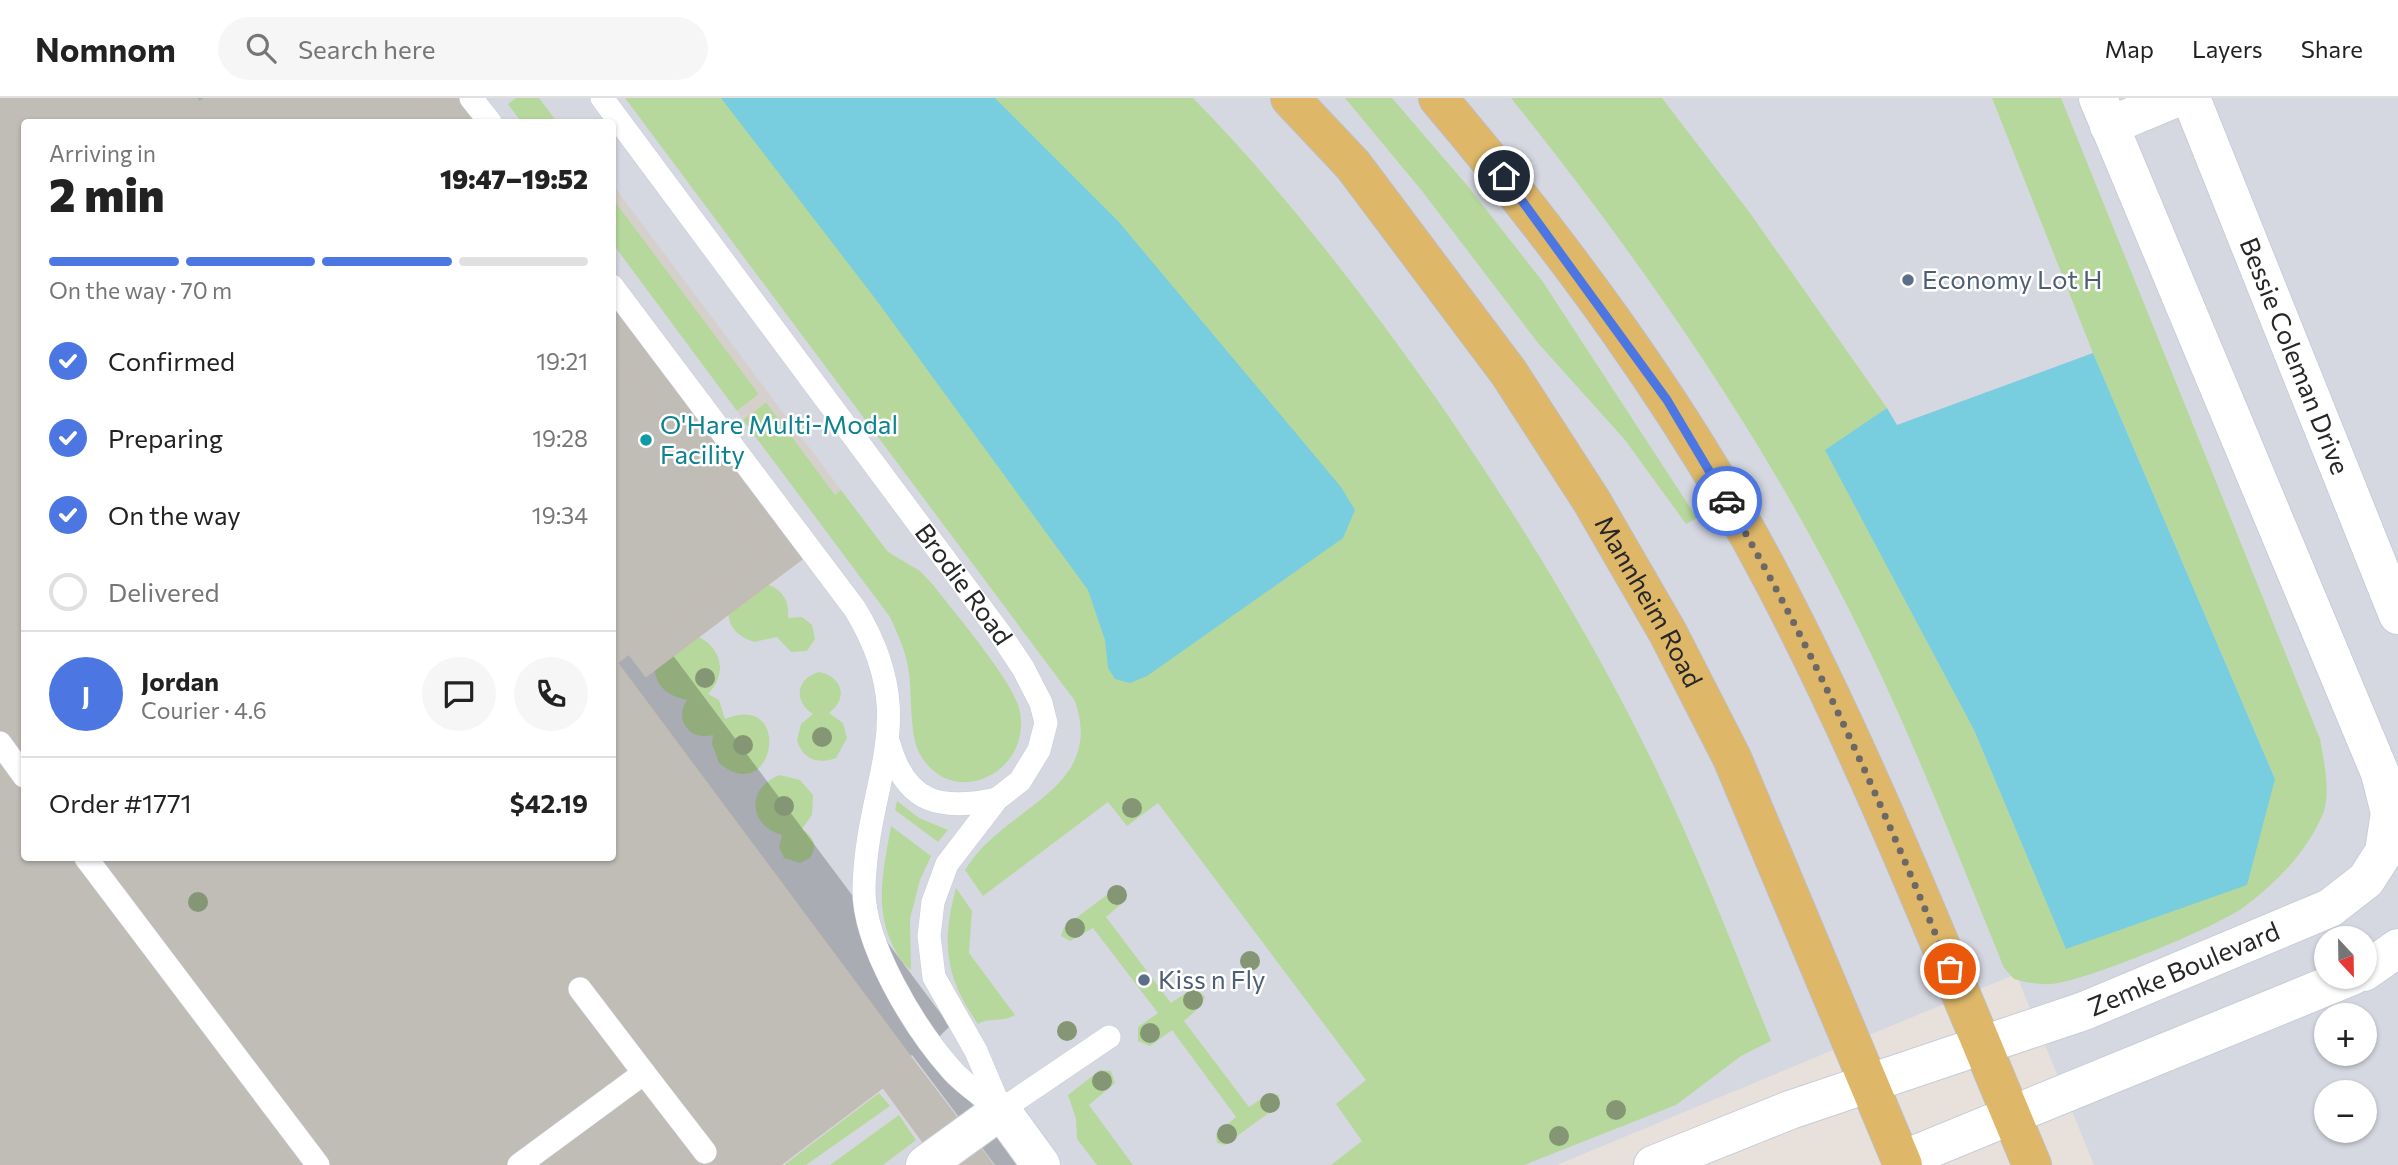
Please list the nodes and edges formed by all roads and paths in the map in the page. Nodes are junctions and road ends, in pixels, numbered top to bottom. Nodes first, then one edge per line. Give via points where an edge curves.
1 (471, 98) edge
2 (602, 98) edge
3 (1290, 98) edge
4 (1438, 98) edge
5 (2176, 98) edge
6 (2191, 98) edge
7 (2103, 112) edge
8 (488, 119) edge
9 (616, 291) edge
10 (2398, 615) edge
11 (888, 741) junction
12 (0, 743) edge
13 (21, 772) edge
14 (997, 799) junction
15 (88, 861) edge
16 (580, 989) dead end
17 (2319, 989) edge
18 (1109, 1037) dead end
19 (1982, 1045) junction
20 (644, 1073) junction
21 (1870, 1083) junction
22 (1001, 1110) junction
23 (2011, 1116) junction
24 (705, 1152) dead end
25 (1899, 1163) edge
26 (317, 1165) edge
27 (519, 1165) edge
28 (926, 1165) edge
29 (1041, 1165) edge
30 (1653, 1165) edge
31 (2032, 1165) edge

1 - 8 lane
2 - 14 lane, Brodie Road via 1023,668 1046,723 1039,750 1020,781
3 - 21 main road, Mannheim Road via 1353,165 1509,373 1591,500 1668,633 1732,758
4 - 19 main road via 1521,196 1667,400 1774,581 1849,733
5 - 7 street
6 - 10 street, Bessie Coleman Drive
7 - 19 street, Zemke Boulevard via 2380,773 2390,813 2384,852 2366,880 2330,908 2084,1011
9 - 11 lane, Brodie Road via 855,609 881,658 890,704
11 - 14 lane via 897,771 913,790 939,802 969,805
11 - 22 lane, Brodie Road via 864,889 868,923 888,978 950,1069
12 - 13 lane
14 - 22 lane, Brodie Road via 947,864 933,902 929,936 934,977 976,1051
15 - 26 lane
16 - 20 lane
17 - 23 street
18 - 22 lane
19 - 21 street, Zemke Boulevard
19 - 23 main road
20 - 24 lane
20 - 27 lane
21 - 25 main road, Mannheim Road
21 - 30 street, Zemke Boulevard
22 - 28 street
22 - 29 street, Brodie Road
23 - 25 street
23 - 31 main road

